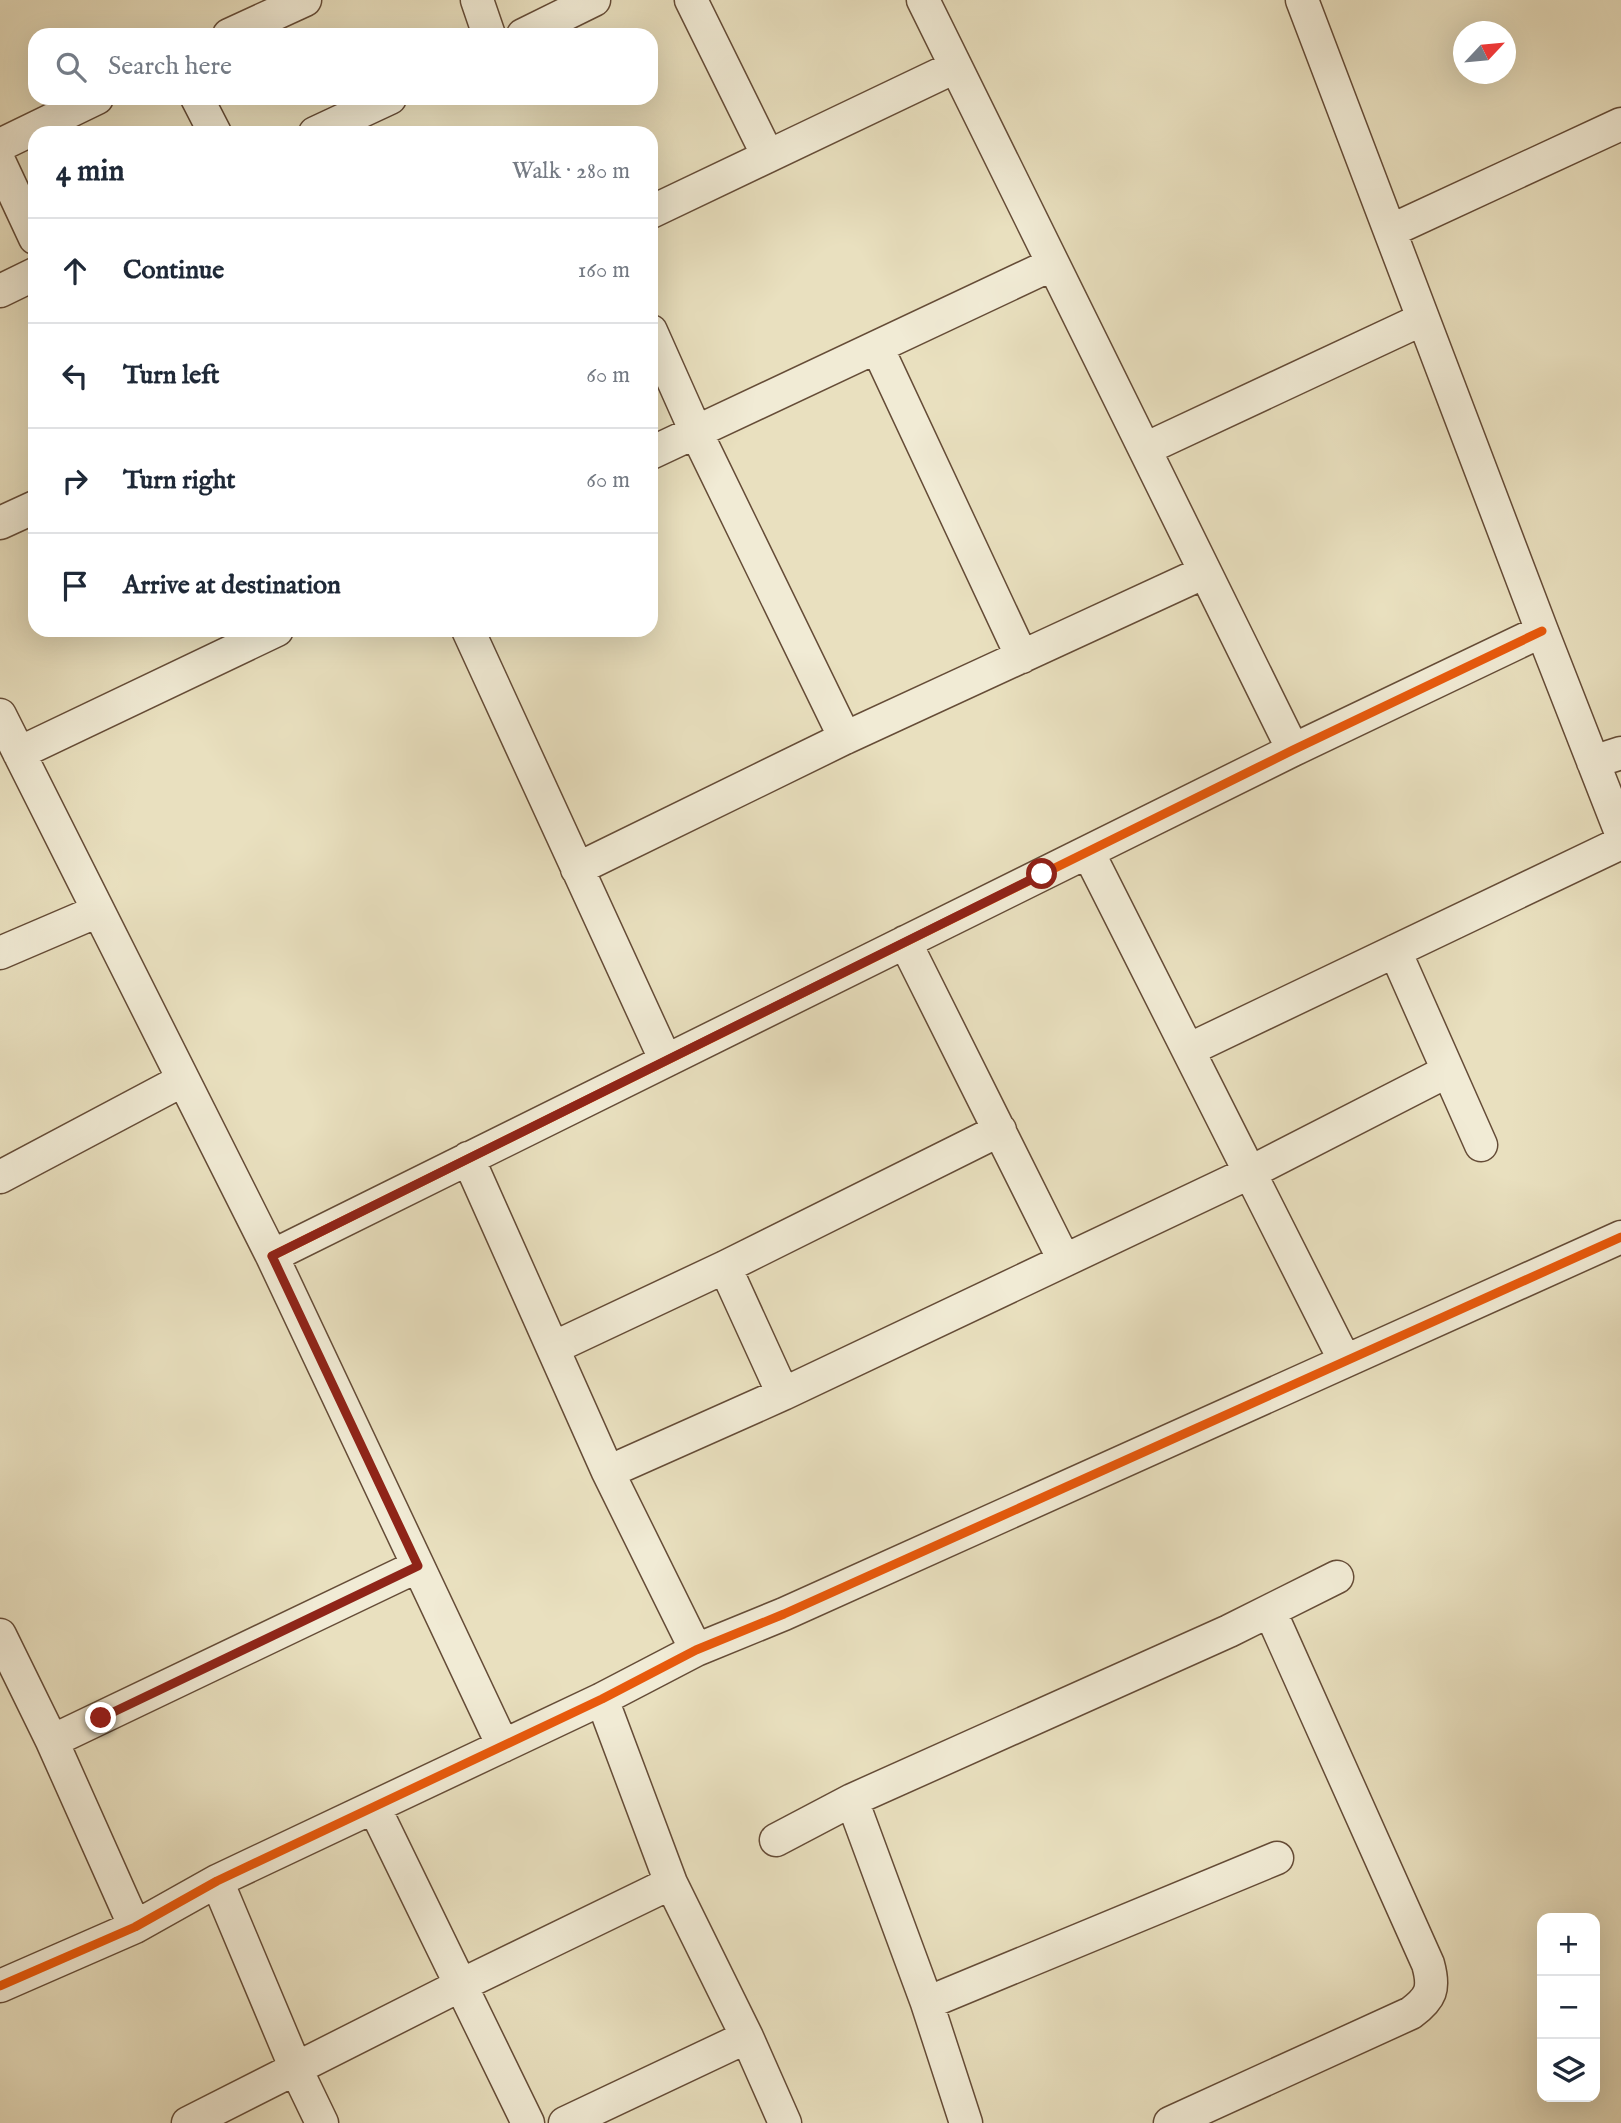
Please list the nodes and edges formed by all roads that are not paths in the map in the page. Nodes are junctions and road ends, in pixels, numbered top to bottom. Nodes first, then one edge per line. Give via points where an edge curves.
1 (305, 0) edge
2 (477, 0) edge
3 (594, 0) edge
4 (691, 0) edge
5 (923, 0) edge
6 (1302, 0) edge
7 (244, 28) edge
8 (487, 28) edge
9 (537, 28) edge
10 (955, 67) junction
11 (83, 105) edge
12 (201, 105) edge
13 (375, 105) edge
14 (1621, 124) edge
15 (39, 126) edge
16 (211, 126) edge
17 (330, 126) edge
18 (28, 131) edge
19 (0, 145) edge
20 (768, 156) junction
21 (0, 163) edge
22 (658, 209) edge
23 (28, 223) edge
24 (1390, 231) junction
25 (1053, 264) junction
26 (28, 277) edge
27 (0, 291) edge
28 (1423, 319) junction
29 (658, 347) edge
30 (877, 347) junction
31 (696, 432) junction
32 (1145, 449) junction
33 (658, 450) edge
34 (28, 510) edge
35 (0, 523) edge
36 (1205, 572) junction
37 (1542, 631) junction
38 (471, 637) edge
39 (239, 638) edge
40 (1022, 657) junction
41 (0, 715) edge
42 (845, 738) junction
43 (1293, 750) junction
44 (19, 752) junction
45 (1607, 757) edge
46 (1621, 833) edge
47 (1621, 843) edge
48 (1088, 852) junction
49 (578, 869) junction
50 (98, 911) junction
51 (905, 942) junction
52 (1395, 951) junction
53 (0, 953) edge
54 (1188, 1050) junction
55 (665, 1059) junction
56 (1448, 1070) junction
57 (183, 1080) junction
58 (1000, 1130) junction
59 (1481, 1145) dead end
60 (468, 1158) junction
61 (1251, 1172) junction
62 (0, 1177) edge
63 (1621, 1237) edge
64 (272, 1256) junction
65 (1064, 1260) junction
66 (725, 1267) junction
67 (552, 1348) junction
68 (1345, 1361) junction
69 (783, 1394) junction
70 (608, 1472) junction
71 (418, 1566) junction
72 (1337, 1577) dead end
73 (1270, 1611) junction
74 (0, 1635) edge
75 (696, 1650) junction
76 (602, 1699) junction
77 (52, 1741) junction
78 (503, 1746) junction
79 (852, 1800) junction
80 (374, 1807) junction
81 (776, 1840) dead end
82 (1277, 1858) dead end
83 (217, 1881) junction
84 (671, 1882) junction
85 (135, 1927) junction
86 (461, 1985) junction
87 (0, 1986) edge
88 (927, 2003) junction
89 (747, 2037) junction
90 (296, 2069) junction
91 (1208, 2115) edge
92 (188, 2123) edge
93 (322, 2123) edge
94 (528, 2123) edge
95 (565, 2123) edge
96 (785, 2123) edge
97 (966, 2123) edge
98 (1170, 2123) edge

1 - 7 street
2 - 8 street
3 - 9 street
4 - 20 street
5 - 10 street
6 - 24 street
10 - 20 street
10 - 25 street
11 - 15 street
12 - 16 street
13 - 17 street
14 - 24 street
18 - 19 street
20 - 22 street
21 - 23 street
24 - 28 street
25 - 30 street
25 - 32 street
26 - 27 street
28 - 32 street
28 - 37 street
29 - 31 street
30 - 31 street
30 - 40 street
31 - 33 street
31 - 42 street
32 - 36 street
34 - 35 street
36 - 40 street
36 - 43 street
37 - 43 street
37 - 45 street
38 - 49 street
39 - 44 street
40 - 42 street
41 - 44 street
42 - 49 street
43 - 48 street
44 - 50 street
45 - 46 street
47 - 52 street
48 - 51 street
48 - 54 street
49 - 55 street
50 - 53 street
50 - 57 street
51 - 55 street
51 - 58 street
52 - 54 street
52 - 56 street
54 - 61 street
55 - 60 street
56 - 59 street
56 - 61 street
57 - 62 street
57 - 64 street
58 - 65 street
58 - 66 street
60 - 64 street
60 - 67 street
61 - 65 street
61 - 68 street
63 - 68 street
64 - 71 street
65 - 69 street
66 - 67 street
66 - 69 street
67 - 70 street
68 - 75 street
69 - 70 street
70 - 75 street
71 - 77 street
71 - 78 street
72 - 73 street
73 - 79 street
73 - 91 street via 1427,1964 1430,1994 1410,2013
74 - 77 street
75 - 76 street
76 - 78 street
76 - 84 street
77 - 85 street
78 - 80 street
79 - 81 street
79 - 88 street
80 - 83 street
80 - 86 street
82 - 88 street
83 - 85 street
83 - 90 street
84 - 86 street
84 - 89 street
85 - 87 street
86 - 90 street
86 - 94 street
88 - 97 street
89 - 95 street
89 - 96 street
90 - 92 street
90 - 93 street
91 - 98 street

